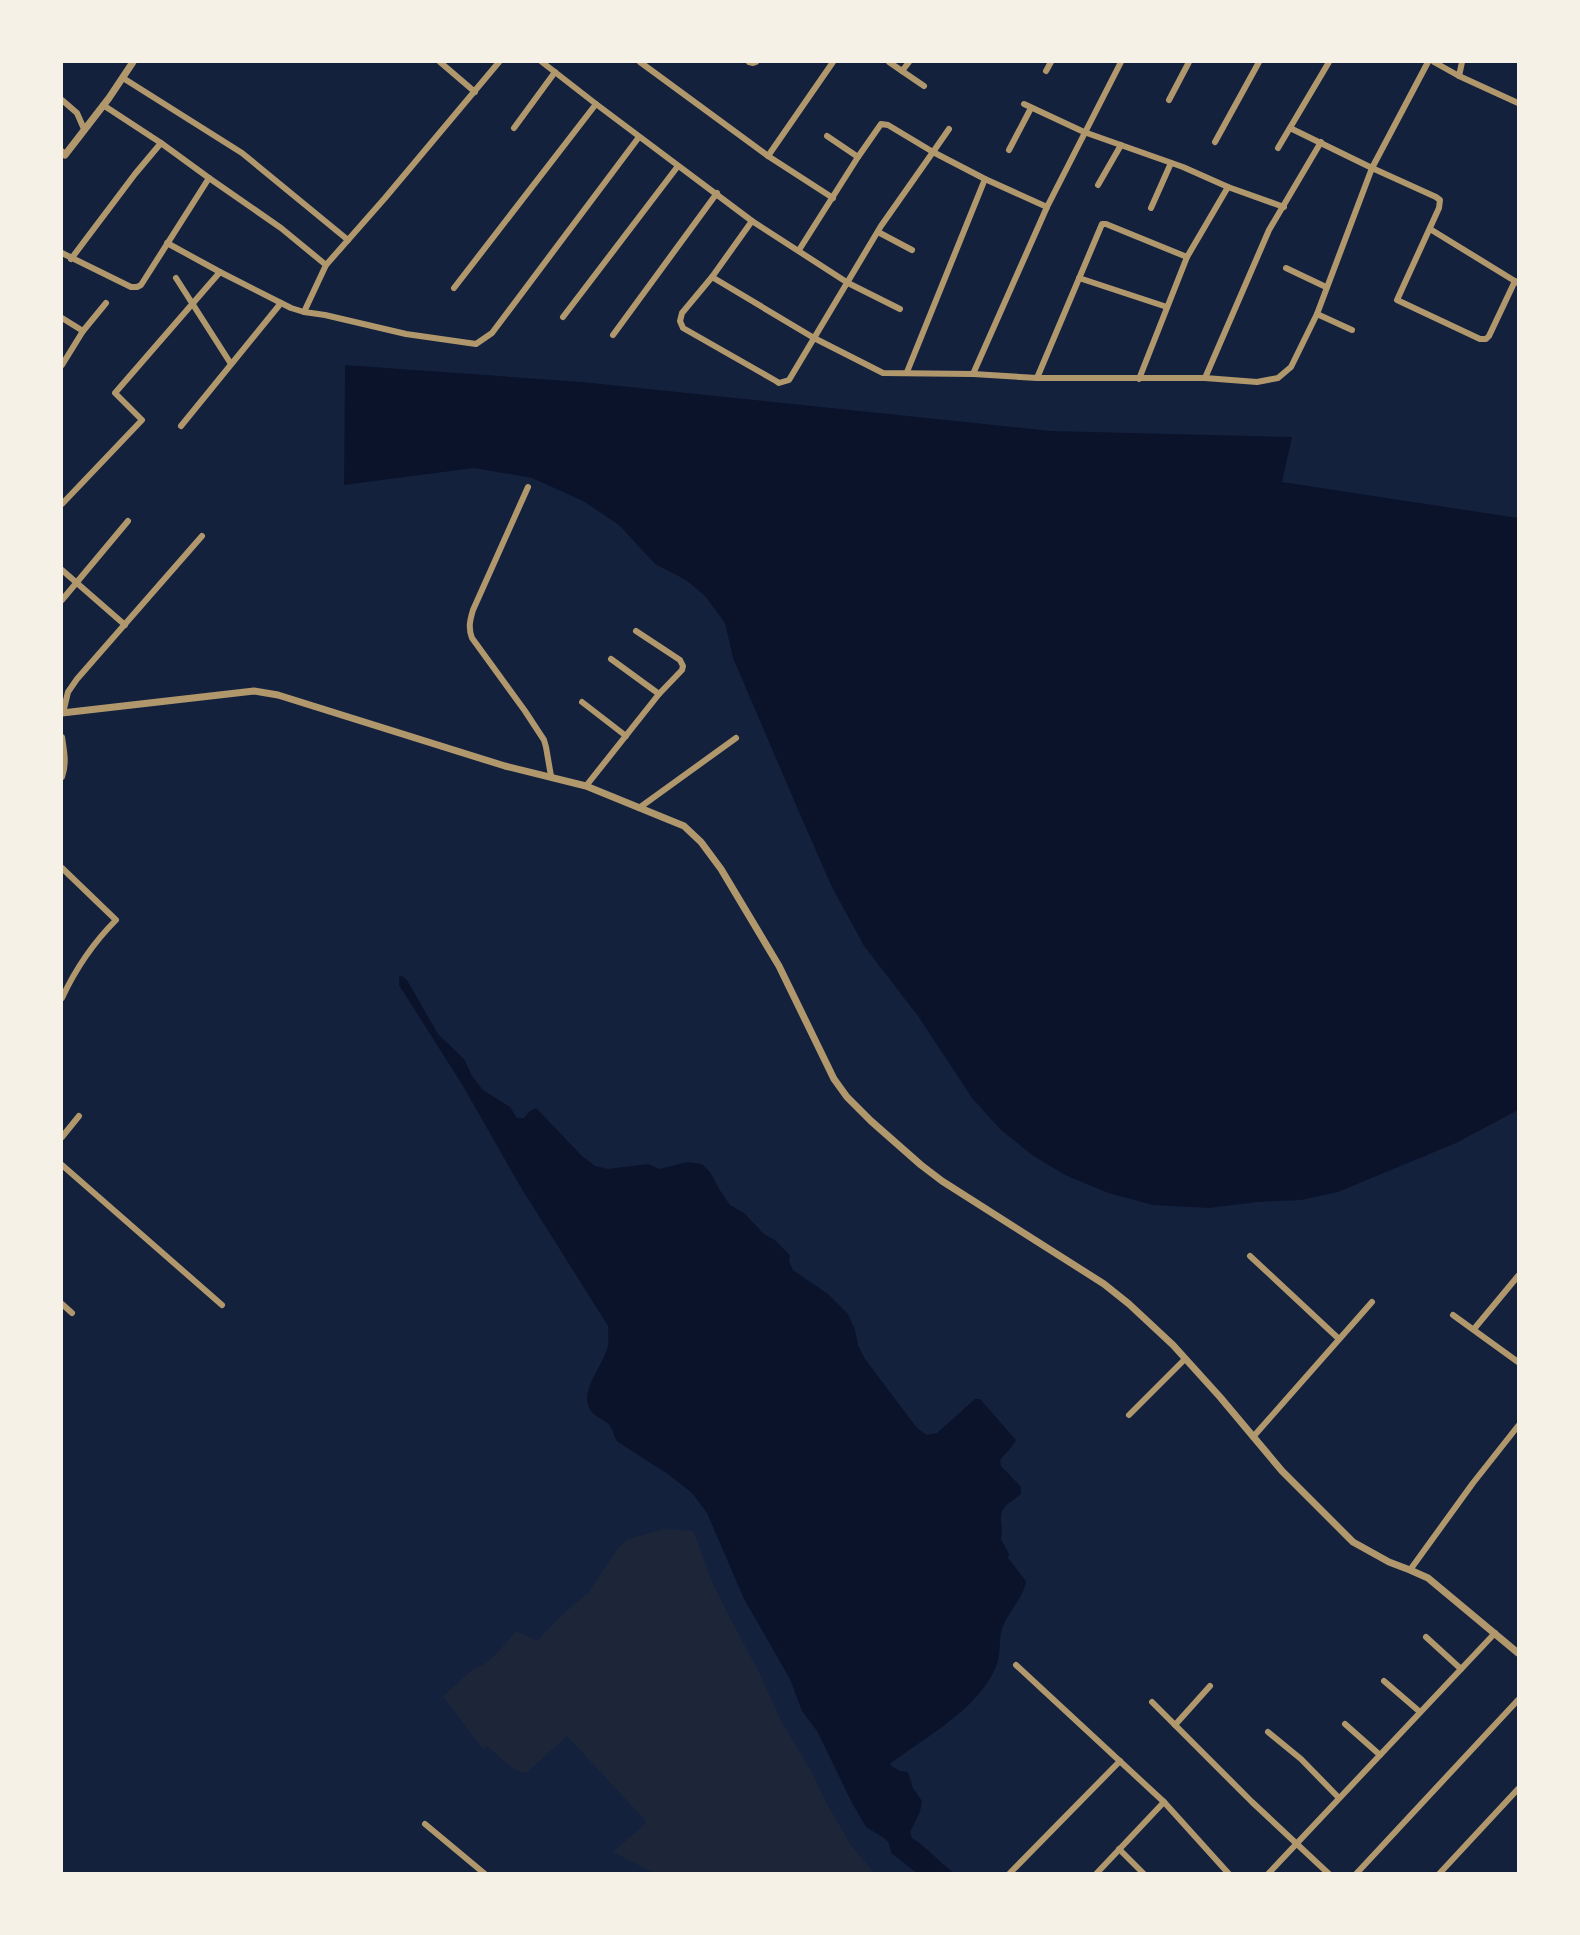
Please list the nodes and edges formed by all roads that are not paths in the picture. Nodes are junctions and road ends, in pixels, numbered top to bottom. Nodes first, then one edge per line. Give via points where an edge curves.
1 (133, 62) edge
2 (440, 62) edge
3 (499, 62) edge
4 (542, 62) edge
5 (640, 62) edge
6 (749, 62) edge
7 (756, 62) edge
8 (833, 62) edge
9 (889, 62) edge
10 (909, 62) edge
11 (1051, 62) edge
12 (1121, 62) edge
13 (1189, 62) edge
14 (1259, 62) edge
15 (1329, 62) edge
16 (1428, 62) edge
17 (1434, 62) edge
18 (1462, 62) edge
19 (902, 71) junction
20 (1046, 71) dead end
21 (555, 72) junction
22 (1459, 76) junction
23 (123, 78) junction
24 (924, 86) dead end
25 (475, 92) junction
26 (62, 99) edge
27 (1169, 99) dead end
28 (1518, 103) edge
29 (596, 104) junction
30 (1024, 104) dead end
31 (103, 105) junction
32 (1031, 108) junction
33 (513, 128) dead end
34 (1290, 128) junction
35 (84, 129) junction
36 (949, 129) dead end
37 (1084, 132) junction
38 (827, 136) dead end
39 (639, 137) junction
40 (1215, 142) dead end
41 (1321, 142) junction
42 (160, 143) junction
43 (1121, 145) junction
44 (1278, 148) dead end
45 (1009, 150) dead end
46 (933, 152) junction
47 (63, 155) edge
48 (768, 156) junction
49 (858, 157) junction
50 (1171, 163) junction
51 (678, 166) junction
52 (1372, 168) junction
53 (208, 178) junction
54 (985, 179) junction
55 (1098, 185) dead end
56 (1228, 187) junction
57 (717, 194) junction
58 (832, 198) junction
59 (1047, 207) junction
60 (1284, 207) junction
61 (1151, 208) dead end
62 (752, 221) junction
63 (1430, 229) junction
64 (878, 232) junction
65 (348, 240) junction
66 (167, 243) junction
67 (799, 250) junction
68 (912, 250) dead end
69 (62, 253) edge
70 (1187, 257) junction
71 (71, 259) junction
72 (326, 265) junction
73 (1286, 268) dead end
74 (220, 272) junction
75 (712, 277) junction
76 (176, 278) dead end
77 (1080, 278) junction
78 (1517, 282) edge
79 (848, 284) junction
80 (1326, 287) junction
81 (453, 288) dead end
82 (106, 303) dead end
83 (193, 303) junction
84 (281, 303) junction
85 (1167, 307) junction
86 (900, 309) dead end
87 (304, 312) junction
88 (1317, 314) junction
89 (563, 317) dead end
90 (62, 318) edge
91 (1352, 330) dead end
92 (83, 331) junction
93 (614, 335) dead end
94 (814, 338) junction
95 (231, 364) junction
96 (62, 365) edge
97 (907, 372) junction
98 (973, 374) junction
99 (1037, 378) junction
100 (1205, 378) junction
101 (1139, 379) junction
102 (181, 426) dead end
103 (528, 487) dead end
104 (62, 504) edge
105 (128, 521) dead end
106 (202, 536) dead end
107 (62, 570) edge
108 (76, 582) junction
109 (62, 600) edge
110 (125, 625) junction
111 (636, 631) dead end
112 (611, 659) dead end
113 (659, 694) junction
114 (582, 702) dead end
115 (62, 713) edge
116 (626, 736) junction
117 (62, 737) edge
118 (736, 738) dead end
119 (551, 776) junction
120 (62, 777) edge
121 (586, 786) junction
122 (639, 808) junction
123 (62, 868) edge
124 (62, 998) edge
125 (79, 1116) dead end
126 (62, 1137) edge
127 (62, 1165) edge
128 (1250, 1256) dead end
129 (1518, 1276) edge
130 (1372, 1302) dead end
131 (62, 1304) edge
132 (222, 1305) dead end
133 (72, 1313) dead end
134 (1453, 1315) dead end
135 (1474, 1329) junction
136 (1339, 1340) junction
137 (1185, 1359) junction
138 (1518, 1362) edge
139 (1129, 1415) dead end
140 (1518, 1426) edge
141 (1253, 1437) junction
142 (1410, 1570) junction
143 (1495, 1633) junction
144 (1426, 1637) dead end
145 (1518, 1653) edge
146 (1016, 1665) dead end
147 (1461, 1669) junction
148 (1384, 1681) dead end
149 (1210, 1686) dead end
150 (1518, 1700) edge
151 (1152, 1702) dead end
152 (1420, 1712) junction
153 (1346, 1724) dead end
154 (1175, 1725) junction
155 (1268, 1732) dead end
156 (1380, 1755) junction
157 (1120, 1761) junction
158 (1518, 1789) edge
159 (1339, 1798) junction
160 (1164, 1802) junction
161 (425, 1824) dead end
162 (1297, 1843) junction
163 (1119, 1849) junction
164 (485, 1874) edge
165 (1009, 1874) edge
166 (1096, 1874) edge
167 (1144, 1874) edge
168 (1229, 1874) edge
169 (1268, 1874) edge
170 (1329, 1874) edge
171 (1356, 1874) edge
172 (1439, 1874) edge

1 - 23 street
2 - 25 street
3 - 25 street
4 - 21 street
5 - 48 street
6 - 7 street
8 - 48 street
9 - 19 street
10 - 19 street
11 - 20 street
12 - 37 street
13 - 27 street
14 - 40 street
15 - 34 street
16 - 52 street
17 - 22 street
18 - 22 street
19 - 24 street
21 - 29 street
21 - 33 street
22 - 28 street
23 - 31 street
23 - 65 street via 242,153
25 - 65 street
26 - 35 street via 77,113
29 - 39 street
29 - 81 street
30 - 32 street
31 - 35 street
31 - 42 street
32 - 37 street
32 - 45 street
34 - 41 street
34 - 44 street
35 - 47 street
36 - 46 street
37 - 43 street
37 - 59 street
38 - 49 street
39 - 51 street
39 - 87 street via 483,341 476,344 406,334
41 - 52 street
41 - 60 street
42 - 53 street
42 - 71 street
43 - 50 street
43 - 55 street
46 - 49 street via 885,124 878,127
46 - 54 street
46 - 64 street
48 - 58 street
49 - 58 street
50 - 56 street
50 - 61 street
51 - 57 street
51 - 89 street
52 - 63 street via 1436,196 1440,204
52 - 80 street
53 - 66 street
53 - 72 street via 281,228
54 - 59 street
54 - 97 street
56 - 60 street
56 - 70 street
57 - 62 street
57 - 93 street
58 - 67 street
59 - 98 street
60 - 100 street via 1269,230
62 - 67 street
62 - 75 street
63 - 78 street
63 - 78 street via 1397,300 1486,339
64 - 68 street
64 - 79 street
65 - 72 street
66 - 71 street via 137,287
66 - 74 street
67 - 79 street
69 - 71 street
70 - 77 street via 1104,224
70 - 85 street
72 - 87 street
73 - 80 street
74 - 83 street
74 - 84 street
75 - 94 street
75 - 94 street via 682,314 683,328 780,383 789,380
76 - 83 street
77 - 85 street
77 - 99 street
79 - 86 street
79 - 94 street
80 - 88 street
82 - 92 street
83 - 95 street
83 - 104 street via 115,393 142,420
84 - 87 street
84 - 95 street
85 - 101 street
88 - 91 street
88 - 100 street via 1291,367 1278,378 1257,382
90 - 92 street
92 - 96 street
94 - 97 street via 883,373
95 - 102 street
97 - 98 street
98 - 99 street
99 - 101 street
100 - 101 street
103 - 119 street via 469,622 472,638 544,740
105 - 108 street
106 - 110 street
107 - 108 street
108 - 109 street
108 - 110 street
110 - 115 street via 77,679
111 - 113 street via 680,660 683,666
112 - 113 street
113 - 116 street
114 - 116 street
115 - 119 street via 254,692 278,695 505,766
116 - 121 street
117 - 120 street
118 - 122 street
119 - 121 street
121 - 122 street
122 - 137 street via 684,826 701,842 779,966 834,1079 871,1121 942,1181 1104,1284
123 - 124 street via 116,920 98,938
125 - 126 street
127 - 132 street
128 - 136 street
129 - 135 street
130 - 136 street
131 - 133 street
134 - 135 street
135 - 138 street
136 - 141 street
137 - 139 street
137 - 141 street
140 - 142 street
141 - 142 street via 1353,1542
142 - 143 street via 1428,1578
143 - 145 street
143 - 147 street
144 - 147 street
146 - 157 street
147 - 152 street
148 - 152 street
149 - 154 street
150 - 171 street
151 - 154 street
152 - 156 street
153 - 156 street
154 - 162 street
155 - 159 street
156 - 159 street
157 - 160 street
157 - 165 street
158 - 172 street
159 - 162 street
160 - 163 street
160 - 168 street
161 - 164 street
162 - 169 street
162 - 170 street
163 - 166 street
163 - 167 street

